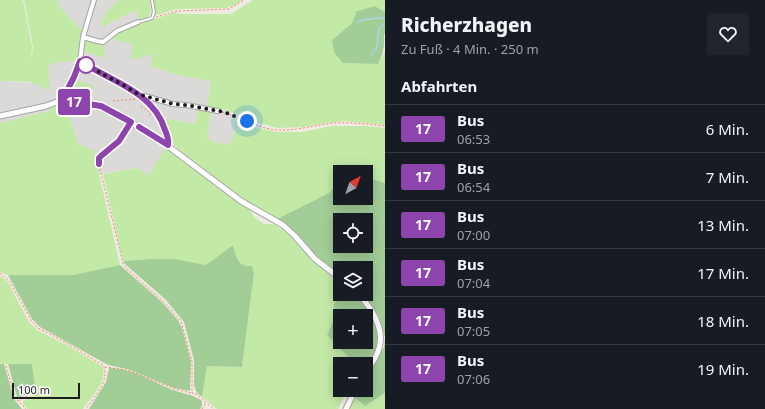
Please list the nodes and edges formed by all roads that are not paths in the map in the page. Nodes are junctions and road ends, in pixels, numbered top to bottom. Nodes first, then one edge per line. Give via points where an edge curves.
1 (94, 0) edge
2 (152, 0) edge
3 (138, 22) joint
4 (83, 38) junction
5 (80, 61) junction
6 (138, 94) junction
7 (62, 100) junction
8 (218, 111) road end
9 (0, 116) edge
10 (131, 122) junction
11 (168, 145) junction
12 (99, 164) road end
13 (333, 273) edge
14 (363, 301) edge
15 (373, 360) edge
16 (352, 397) edge
17 (346, 409) edge

1 - 4 street
2 - 3 lane via 152,18
3 - 4 street via 118,31 103,42
4 - 5 street
5 - 6 street
5 - 7 street
6 - 8 street via 173,104
6 - 11 street via 160,115 168,137
7 - 9 street
7 - 10 street via 101,106
10 - 11 street
10 - 12 street via 119,141 99,158
11 - 13 street via 241,201 286,228 314,259
14 - 15 street via 375,319 380,334 379,349
16 - 17 street

